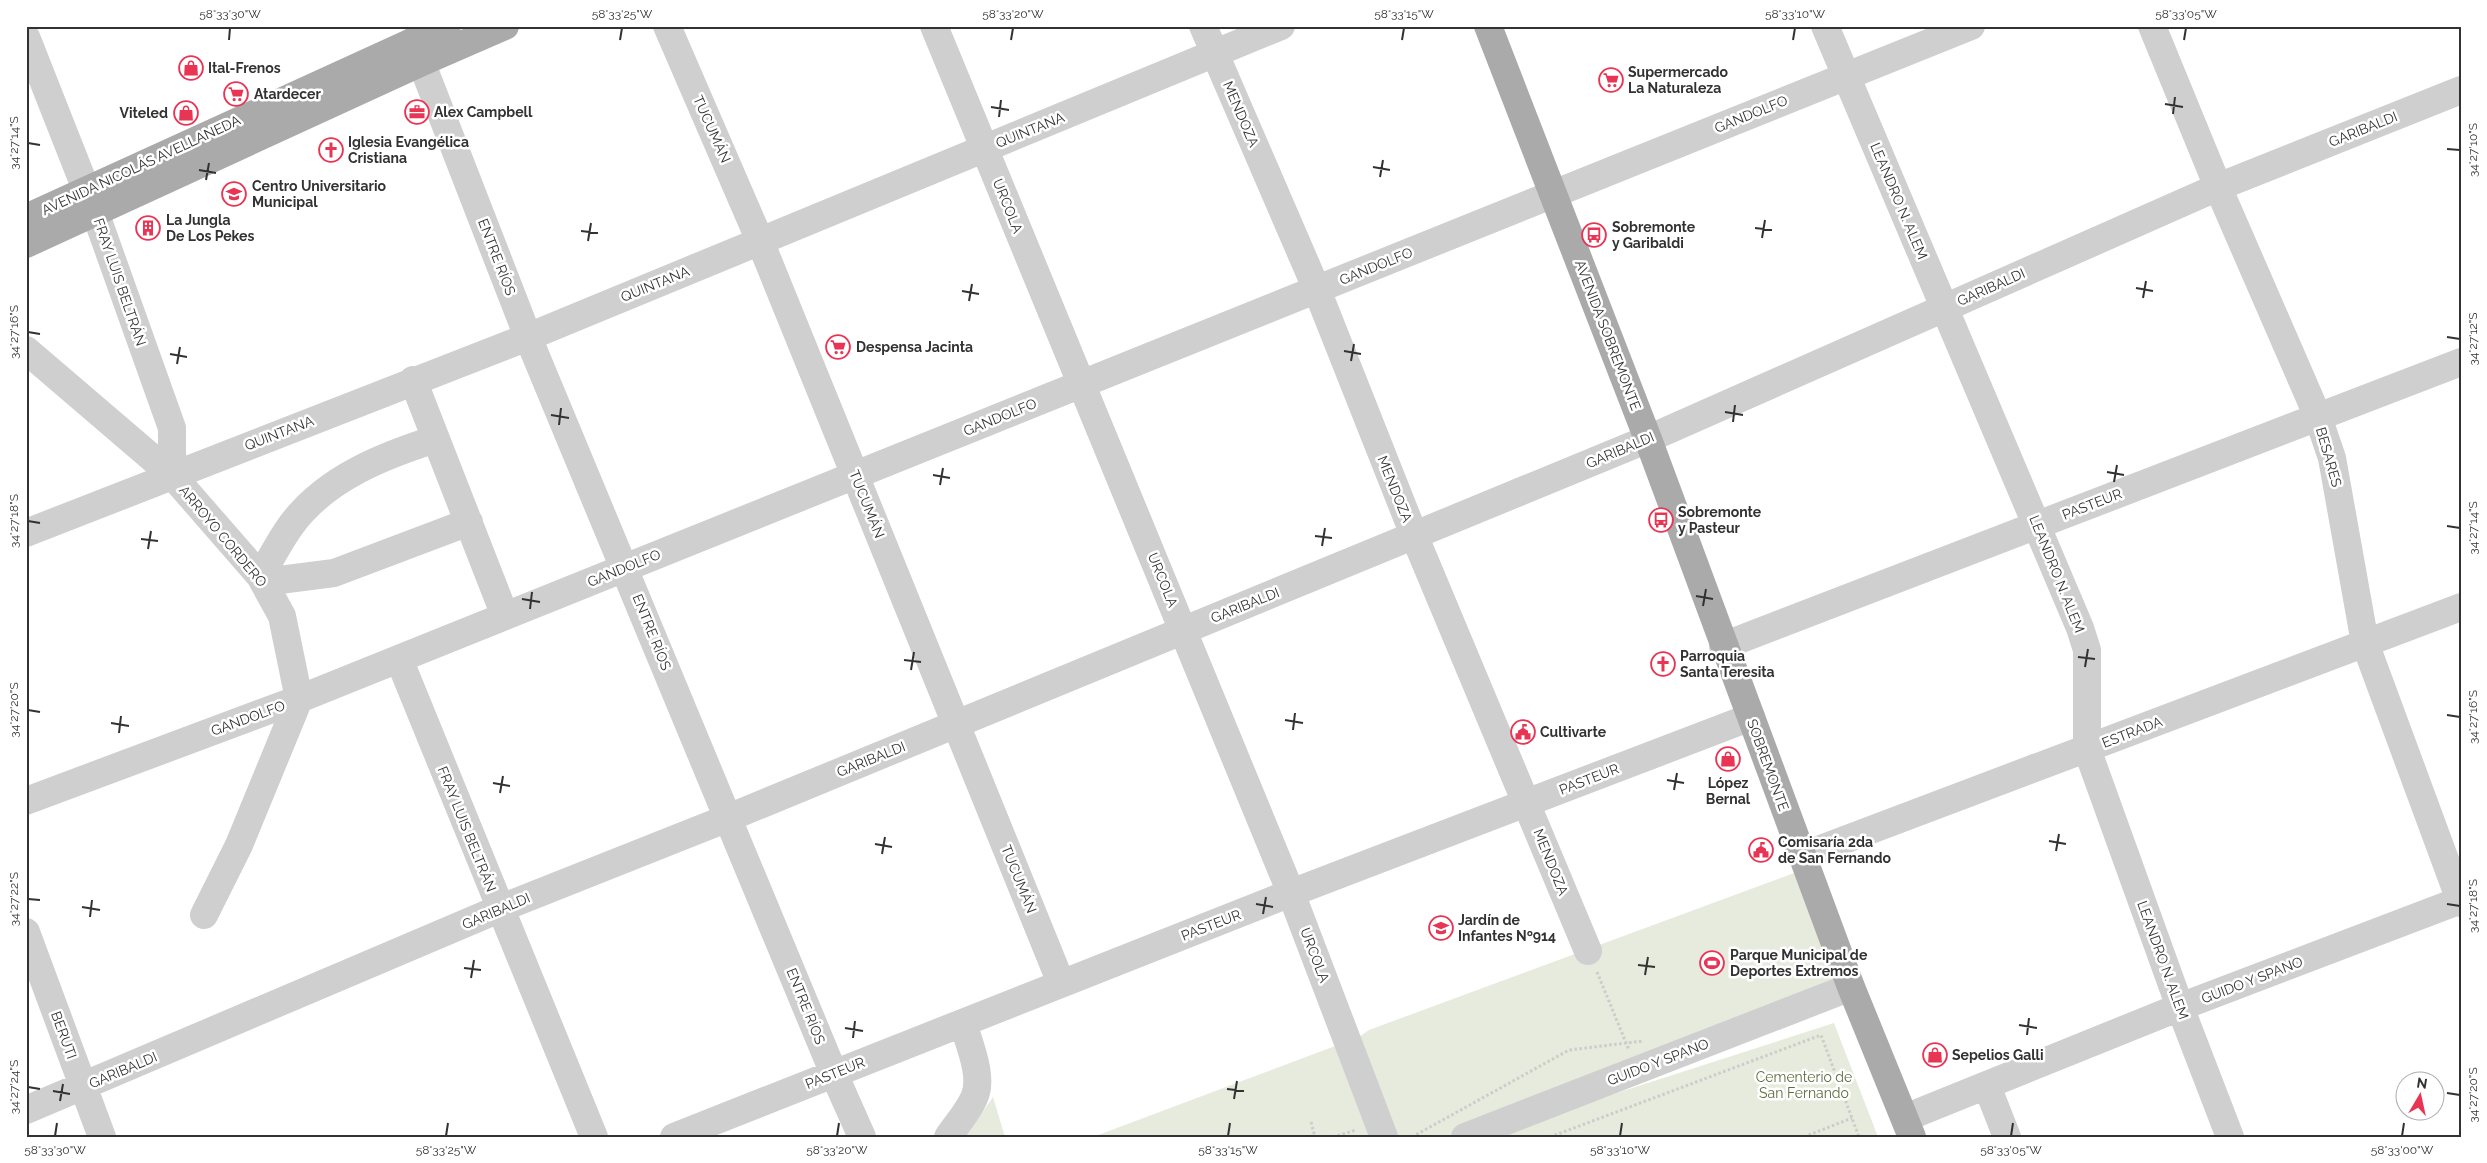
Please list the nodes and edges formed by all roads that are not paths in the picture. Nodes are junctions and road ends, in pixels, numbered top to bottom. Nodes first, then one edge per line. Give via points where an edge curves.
1 (446, 26) edge
2 (505, 26) edge
3 (667, 26) edge
4 (934, 26) edge
5 (1204, 26) edge
6 (1281, 26) edge
7 (1488, 26) edge
8 (1825, 26) edge
9 (1971, 26) edge
10 (2152, 26) edge
11 (26, 37) edge
12 (418, 51) junction
13 (1215, 54) junction
14 (1846, 75) junction
15 (2461, 90) edge
16 (985, 148) junction
17 (2218, 187) junction
18 (1554, 194) junction
19 (91, 201) junction
20 (26, 218) edge
21 (760, 241) junction
22 (26, 244) edge
23 (1317, 290) junction
24 (1944, 308) junction
25 (528, 337) junction
26 (26, 350) edge
27 (2461, 362) edge
28 (413, 380) junction
29 (1082, 384) junction
30 (2318, 417) junction
31 (436, 439) junction
32 (1648, 439) junction
33 (172, 475) junction
34 (855, 476) junction
35 (469, 522) junction
36 (2037, 525) junction
37 (26, 533) edge
38 (1414, 535) junction
39 (625, 568) junction
40 (262, 579) junction
41 (2461, 606) edge
42 (505, 616) junction
43 (1183, 630) junction
44 (2365, 643) junction
45 (1723, 646) junction
46 (399, 659) junction
47 (299, 700) junction
48 (1751, 717) junction
49 (956, 724) junction
50 (2087, 749) junction
51 (26, 801) edge
52 (1527, 803) junction
53 (728, 818) junction
54 (1802, 856) junction
55 (1292, 893) junction
56 (2460, 901) edge
57 (499, 909) junction
58 (204, 915) dead end
59 (26, 932) edge
60 (1588, 951) road end
61 (1061, 983) junction
62 (1851, 987) junction
63 (2180, 1007) junction
64 (963, 1022) junction
65 (834, 1074) junction
66 (1987, 1086) junction
67 (83, 1088) junction
68 (26, 1110) edge
69 (1908, 1127) edge
70 (102, 1137) edge
71 (594, 1137) edge
72 (674, 1137) edge
73 (862, 1137) edge
74 (948, 1137) edge
75 (1384, 1137) edge
76 (1465, 1137) edge
77 (2007, 1137) edge
78 (2230, 1137) edge

1 - 12 main road, AVENIDA NICOLÁS AVELLANEDA
2 - 12 main road, AVENIDA NICOLÁS AVELLANEDA
3 - 21 street, TUCUMÁN
4 - 16 street, URCOLA
5 - 13 street, MENDOZA
6 - 13 street, QUINTANA
7 - 18 main road, AVENIDA SOBREMONTE
8 - 14 street, LEANDRO N. ALEM
9 - 14 street, GANDOLFO
10 - 17 street, BESARES
11 - 19 street, FRAY LUIS BELTRÁN
12 - 19 main road, AVENIDA NICOLÁS AVELLANEDA
12 - 25 street, ENTRE RÍOS
13 - 16 street, QUINTANA
13 - 23 street, MENDOZA
14 - 18 street, GANDOLFO
14 - 24 street, LEANDRO N. ALEM
15 - 17 street, GARIBALDI
16 - 21 street, QUINTANA
16 - 29 street, URCOLA
17 - 24 street, GARIBALDI
17 - 30 street, BESARES
18 - 23 street, GANDOLFO
18 - 32 main road, AVENIDA SOBREMONTE
19 - 20 main road, AVENIDA NICOLÁS AVELLANEDA
19 - 22 main road, AVENIDA NICOLÁS AVELLANEDA
19 - 33 street, FRAY LUIS BELTRÁN via 172,428
21 - 25 street, QUINTANA
21 - 34 street, TUCUMÁN
23 - 29 street, GANDOLFO
23 - 38 street, MENDOZA
24 - 32 street, GARIBALDI
24 - 36 street, LEANDRO N. ALEM
25 - 28 street, QUINTANA
25 - 39 street, ENTRE RÍOS
26 - 33 street, ARROYO CORDERO
27 - 30 street, PASTEUR
28 - 31 street
28 - 33 street, QUINTANA
29 - 34 street, GANDOLFO
29 - 43 street, URCOLA
30 - 36 street, PASTEUR
30 - 44 street, BESARES via 2332,458
31 - 35 street
31 - 40 street via 386,456 315,499 293,523
32 - 38 street, GARIBALDI
32 - 45 main road, AVENIDA SOBREMONTE
33 - 37 street, QUINTANA
33 - 40 street, ARROYO CORDERO
34 - 39 street, GANDOLFO
34 - 49 street, TUCUMÁN
35 - 40 street via 334,574
35 - 42 street
36 - 45 street, PASTEUR
36 - 50 street, LEANDRO N. ALEM via 2087,650
38 - 43 street, GARIBALDI
38 - 52 street, MENDOZA
39 - 42 street, GANDOLFO
39 - 53 street, ENTRE RÍOS
40 - 47 street, ARROYO CORDERO via 282,616
41 - 44 street, ESTRADA
42 - 46 street, GANDOLFO
43 - 49 street, GARIBALDI
43 - 55 street, URCOLA
44 - 50 street, ESTRADA
44 - 56 street, BESARES
45 - 48 main road, SOBREMONTE
46 - 47 street, GANDOLFO
46 - 57 street, FRAY LUIS BELTRÁN
47 - 51 street, GANDOLFO
47 - 58 street via 239,845
48 - 52 street, PASTEUR
48 - 54 main road, SOBREMONTE
49 - 53 street, GARIBALDI
49 - 61 street, TUCUMÁN
50 - 54 street, ESTRADA
50 - 63 street, LEANDRO N. ALEM
52 - 55 street, PASTEUR
52 - 60 street, MENDOZA
53 - 57 street, GARIBALDI
53 - 65 street, ENTRE RÍOS
54 - 62 main road, SOBREMONTE
55 - 61 street, PASTEUR
55 - 75 street, URCOLA
56 - 63 street, GUIDO Y SPANO
57 - 67 street, GARIBALDI
57 - 71 street, FRAY LUIS BELTRÁN
59 - 67 street, BERUTI
61 - 64 street, PASTEUR
62 - 69 main road, SOBREMONTE
62 - 76 street, GUIDO Y SPANO
63 - 66 street, GUIDO Y SPANO
63 - 78 street, LEANDRO N. ALEM
64 - 65 street, PASTEUR
64 - 74 street via 978,1087
65 - 72 street, PASTEUR
65 - 73 street, ENTRE RÍOS
66 - 69 street, GUIDO Y SPANO
66 - 77 street
67 - 68 street, GARIBALDI
67 - 70 street, BERUTI

